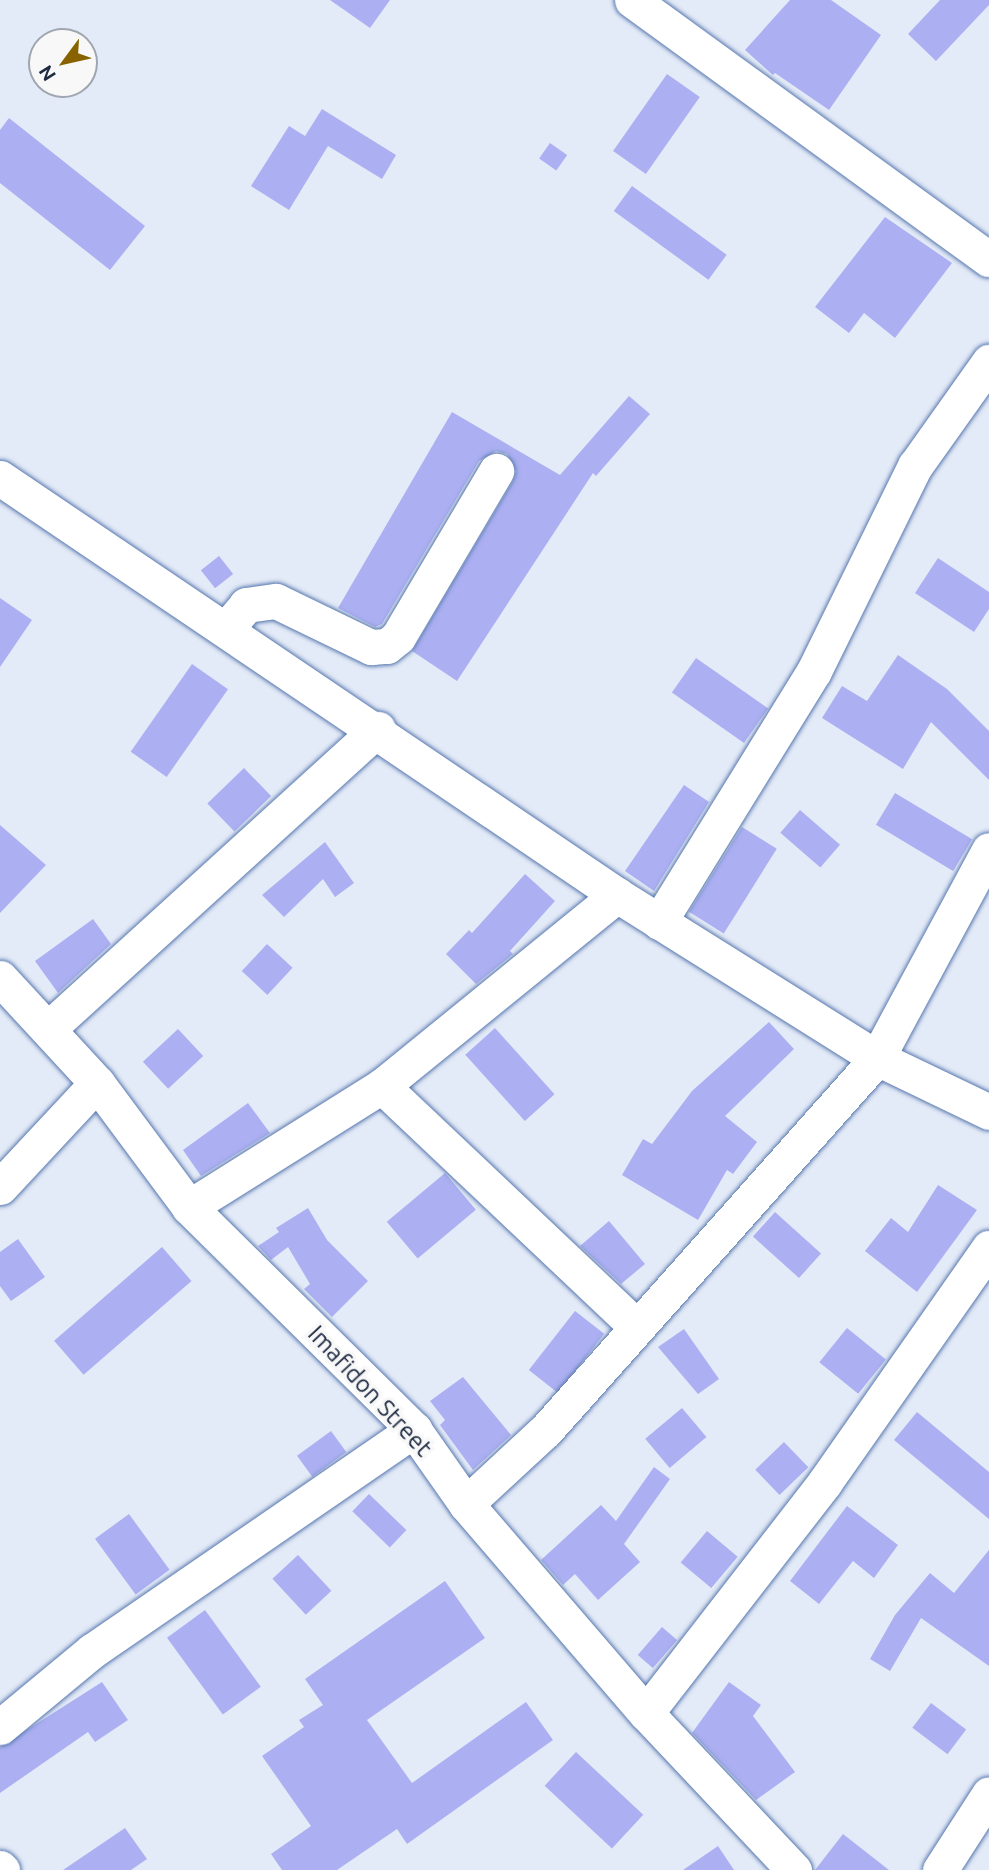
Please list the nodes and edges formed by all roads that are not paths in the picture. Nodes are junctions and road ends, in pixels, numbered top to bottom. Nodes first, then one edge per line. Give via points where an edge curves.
1 (632, 0) edge
2 (989, 259) edge
3 (989, 362) edge
4 (496, 471) dead end
5 (0, 478) edge
6 (227, 628) junction
7 (378, 729) junction
8 (989, 850) edge
9 (617, 895) junction
10 (659, 922) junction
11 (0, 978) edge
12 (48, 1029) junction
13 (877, 1058) junction
14 (97, 1083) junction
15 (382, 1086) junction
16 (989, 1112) edge
17 (0, 1188) edge
18 (190, 1207) junction
19 (989, 1248) edge
20 (636, 1327) junction
21 (414, 1430) junction
22 (466, 1504) junction
23 (646, 1713) junction
24 (0, 1727) edge
25 (989, 1794) edge
26 (794, 1870) edge
27 (940, 1870) edge

1 - 2 street
3 - 10 street via 915,466 814,671
4 - 6 street via 398,637 387,646 371,647 276,601 246,605
5 - 6 street
6 - 7 street
7 - 9 street
7 - 12 street
8 - 13 street
9 - 10 street
9 - 15 street
10 - 13 street
11 - 12 street, Imafidon Street
12 - 14 street, Imafidon Street
13 - 16 street
13 - 20 street
14 - 17 street
14 - 18 street, Imafidon Street
15 - 18 street
15 - 20 street
18 - 21 street, Imafidon Street
19 - 23 street via 825,1482
20 - 22 street via 546,1430
21 - 22 street, Imafidon Street
21 - 24 street via 92,1651
22 - 23 street, Imafidon Street
23 - 26 street, Imafidon Street
25 - 27 street

